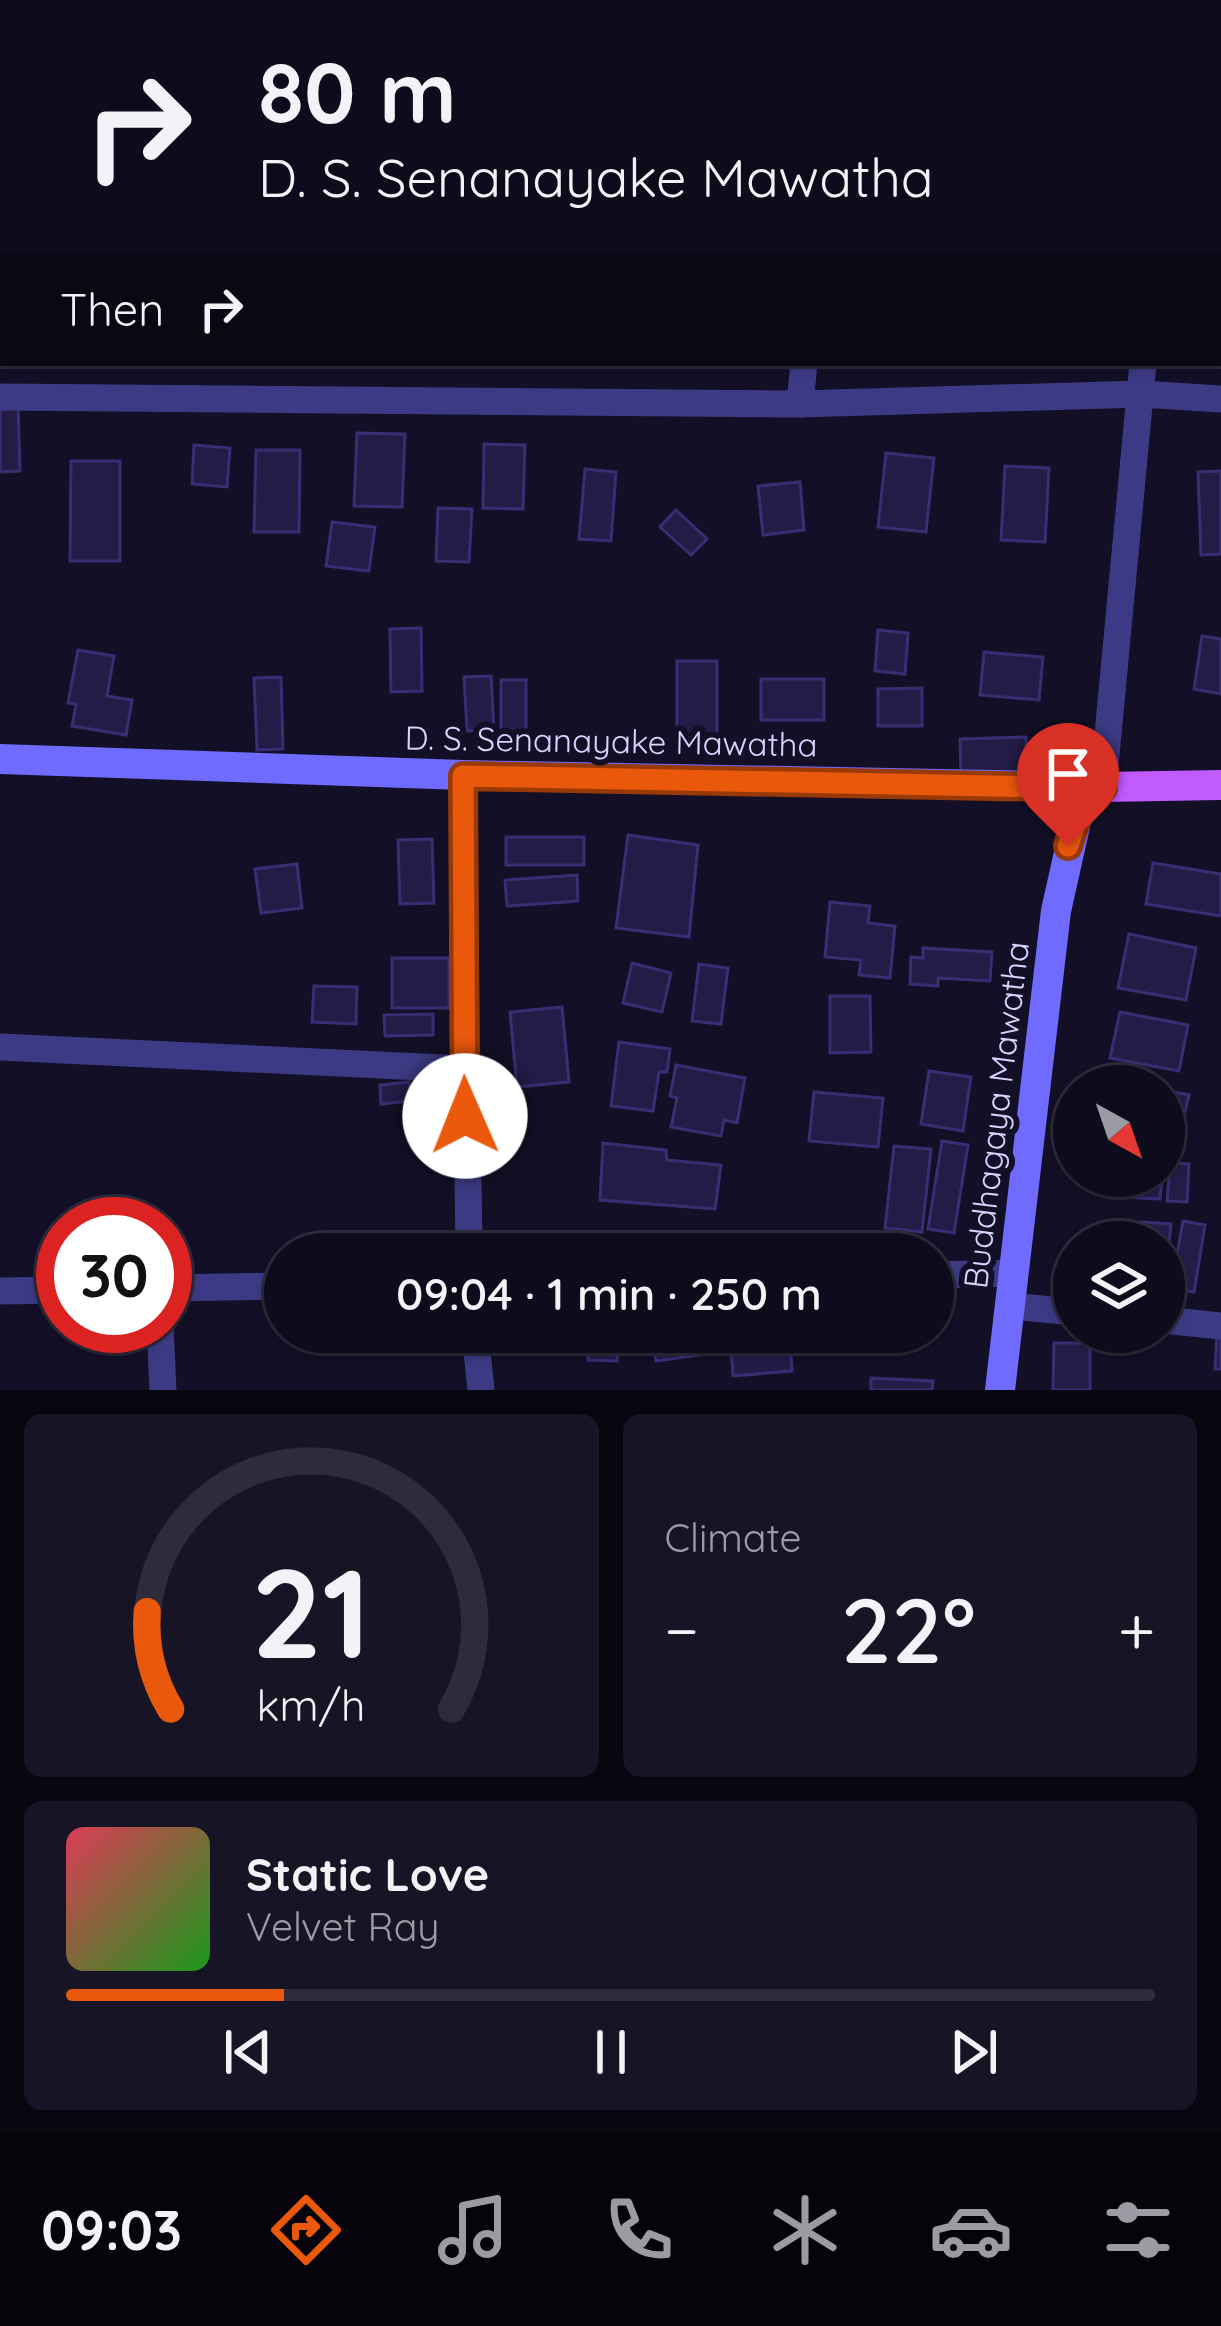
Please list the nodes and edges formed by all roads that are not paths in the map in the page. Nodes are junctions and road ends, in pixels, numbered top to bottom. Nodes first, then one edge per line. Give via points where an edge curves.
1 (804, 366) edge
2 (1143, 366) edge
3 (1142, 394) junction
4 (0, 397) edge
5 (1221, 399) edge
6 (800, 404) junction
7 (0, 759) edge
8 (463, 776) junction
9 (1221, 785) edge
10 (1103, 788) junction
11 (0, 1047) edge
12 (464, 1070) junction
13 (468, 1233) edge
14 (1015, 1273) junction
15 (954, 1274) edge
16 (264, 1286) edge
17 (192, 1288) edge
18 (36, 1290) edge
19 (0, 1291) edge
20 (1011, 1306) junction
21 (1053, 1310) edge
22 (1185, 1322) edge
23 (1221, 1326) edge
24 (161, 1353) edge
25 (477, 1353) edge
26 (163, 1390) edge
27 (481, 1390) edge
28 (1000, 1390) edge

1 - 6 street
2 - 3 street
3 - 5 street
3 - 6 street
3 - 10 street
4 - 6 street
7 - 8 main road, D. S. Senanayake Mawatha
8 - 10 main road, D. S. Senanayake Mawatha
8 - 12 street
9 - 10 main road, D. S. Senanayake Mawatha
10 - 14 main road, Buddhagaya Mawatha via 1077,817 1056,911
11 - 12 street
12 - 13 street
14 - 15 street
14 - 20 main road, Buddhagaya Mawatha
16 - 17 street
18 - 19 street
20 - 21 street
20 - 28 main road, Buddhagaya Mawatha
22 - 23 street
24 - 26 street
25 - 27 street

